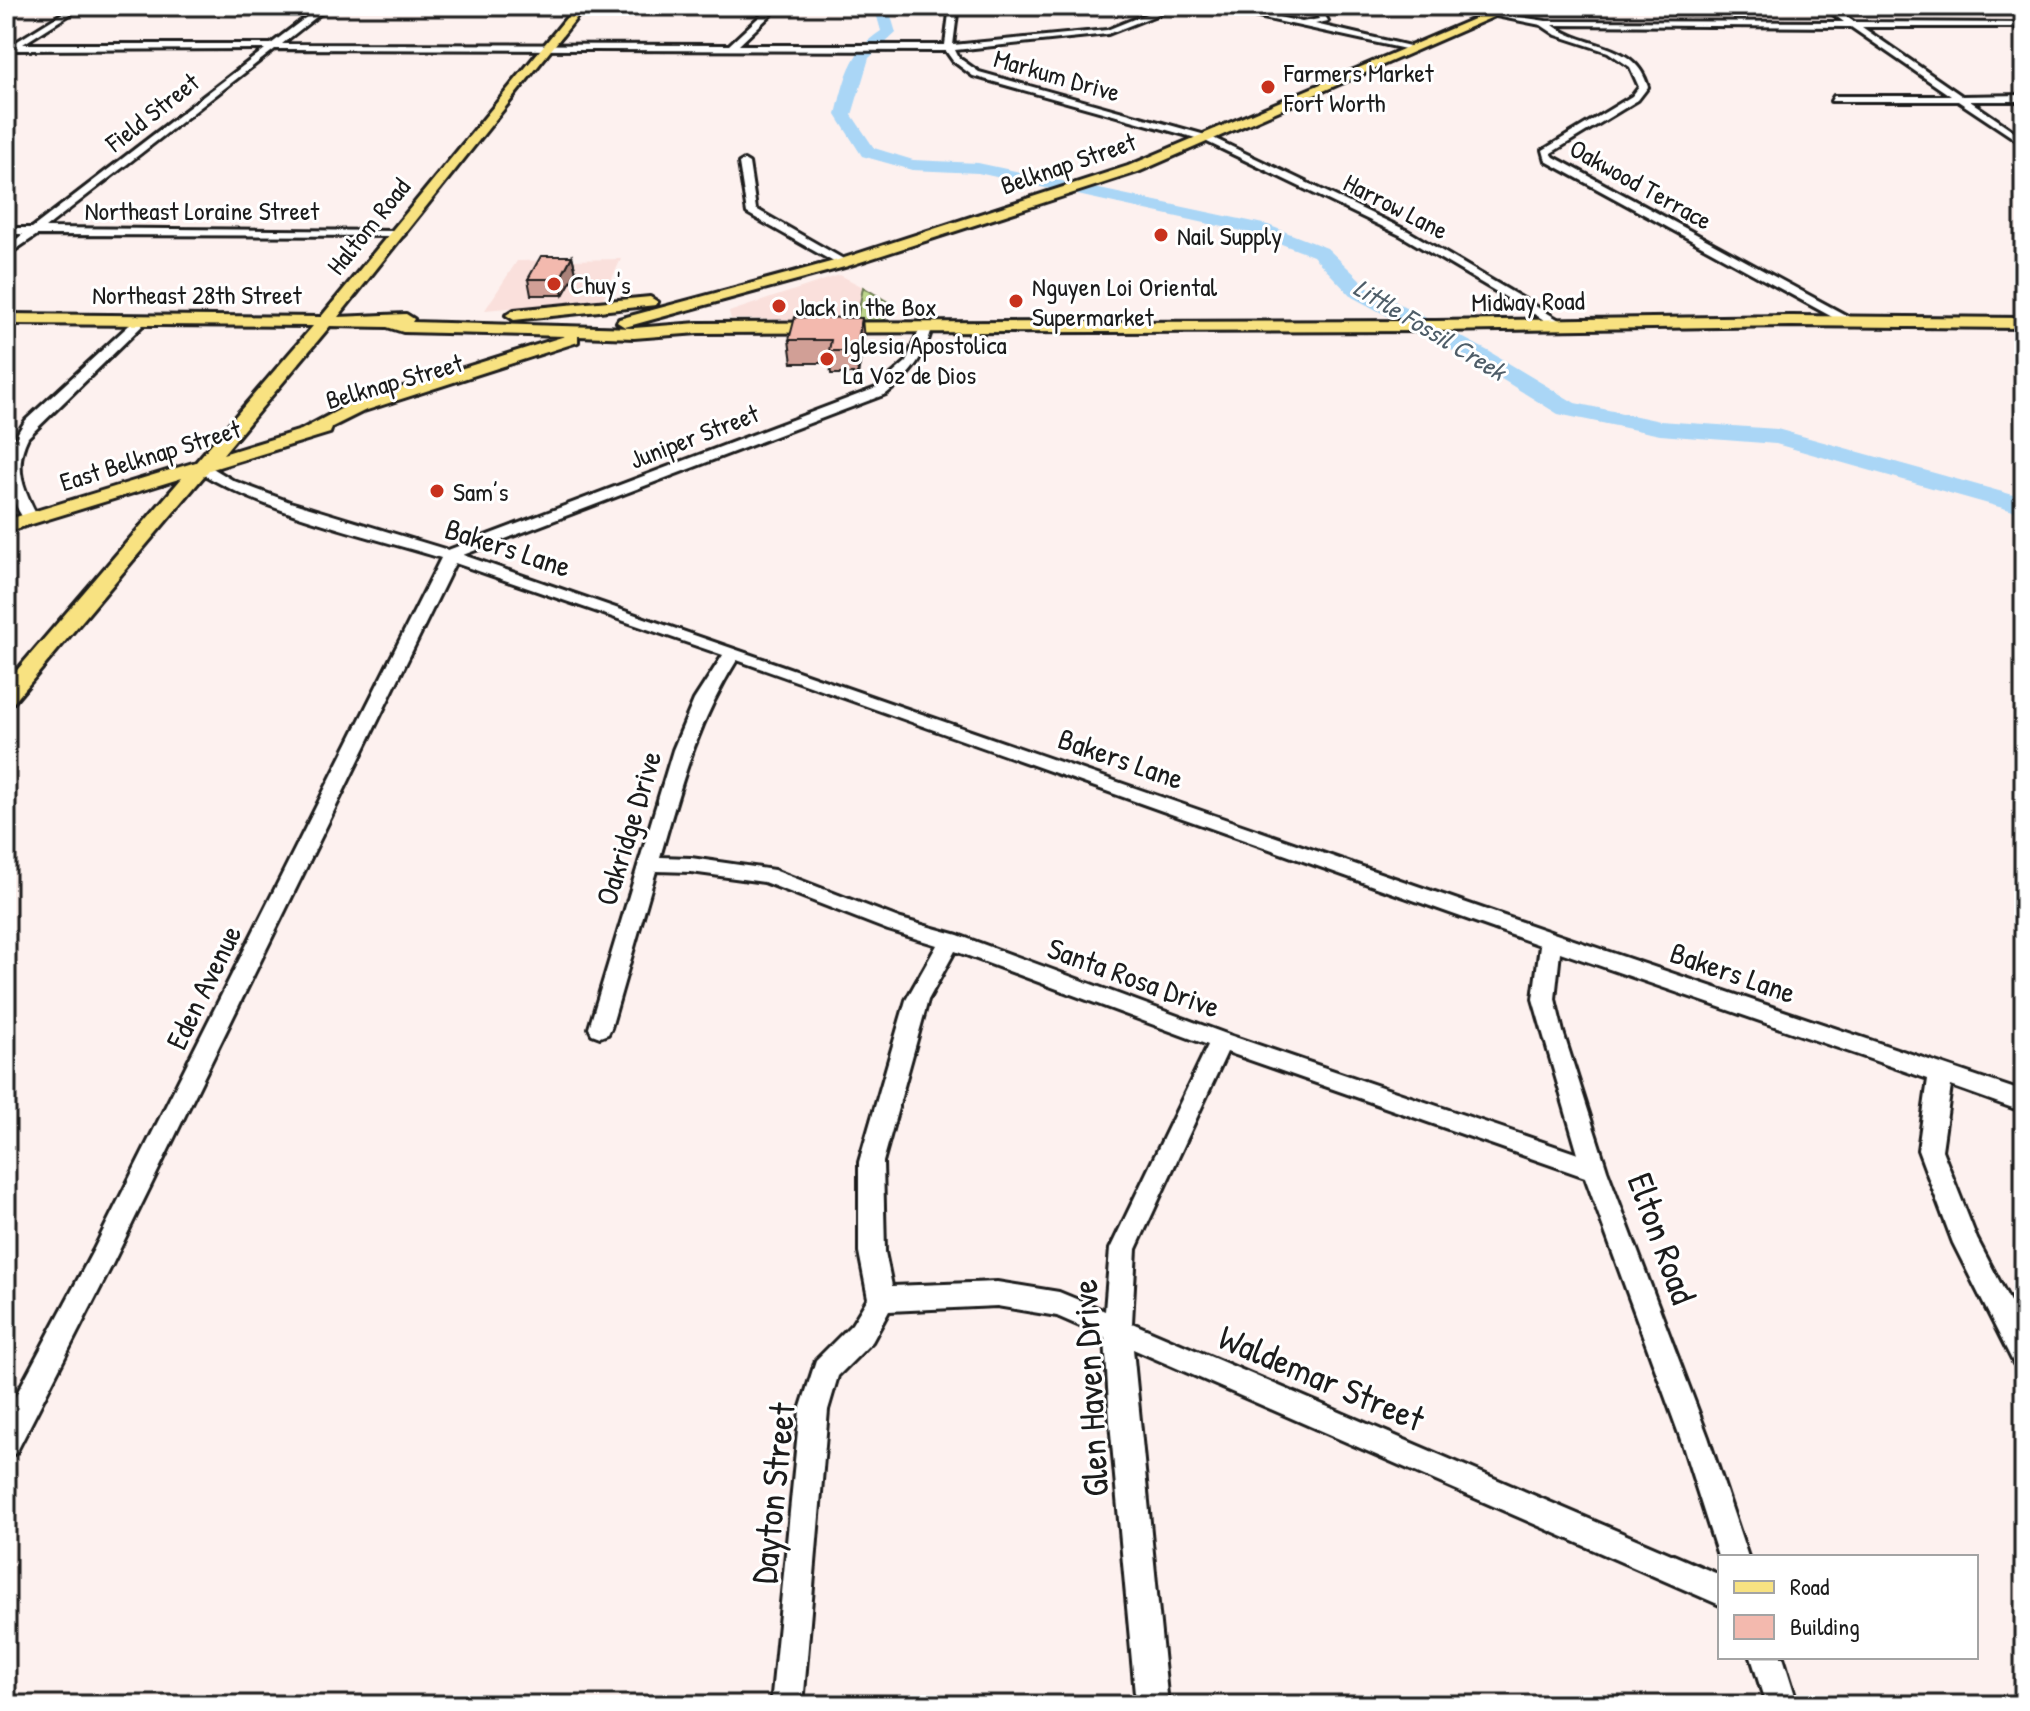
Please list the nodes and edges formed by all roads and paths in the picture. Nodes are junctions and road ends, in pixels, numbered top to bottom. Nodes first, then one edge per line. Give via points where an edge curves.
1 (79, 6) edge
2 (326, 6) edge
3 (581, 6) edge
4 (776, 6) edge
5 (954, 6) edge
6 (1173, 6) edge
7 (1185, 6) edge
8 (1316, 6) edge
9 (1513, 6) edge
10 (1826, 6) edge
11 (1490, 13) edge
12 (1637, 15) dead end
13 (1546, 23) junction
14 (1645, 23) junction
15 (1298, 24) junction
16 (1853, 25) junction
17 (2024, 25) edge
18 (273, 47) junction
19 (547, 47) junction
20 (1410, 47) junction
21 (731, 48) junction
22 (949, 48) junction
23 (10, 49) edge
24 (1378, 63) junction
25 (1959, 97) junction
26 (2024, 98) edge
27 (1834, 99) dead end
28 (1206, 138) junction
29 (2024, 142) edge
30 (744, 163) dead end
31 (6, 231) edge
32 (34, 232) junction
33 (399, 234) junction
34 (6, 253) edge
35 (843, 263) junction
36 (807, 274) junction
37 (765, 286) junction
38 (431, 318) junction
39 (6, 319) edge
40 (142, 320) junction
41 (327, 320) junction
42 (671, 321) junction
43 (1847, 321) junction
44 (389, 322) junction
45 (2024, 323) edge
46 (1560, 324) junction
47 (523, 327) junction
48 (632, 327) junction
49 (698, 328) junction
50 (926, 328) junction
51 (594, 332) junction
52 (554, 345) junction
53 (309, 432) junction
54 (201, 467) junction
55 (112, 493) junction
56 (165, 510) junction
57 (30, 518) junction
58 (6, 526) edge
59 (450, 556) junction
60 (733, 653) junction
61 (6, 697) edge
62 (648, 864) junction
63 (950, 941) junction
64 (1551, 941) junction
65 (600, 1028) dead end
66 (1221, 1041) junction
67 (1941, 1072) junction
68 (2024, 1102) edge
69 (1595, 1170) junction
70 (881, 1299) junction
71 (1117, 1330) junction
72 (2024, 1355) edge
73 (6, 1443) edge
74 (1732, 1555) edge
75 (1718, 1589) edge
76 (1768, 1659) edge
77 (787, 1705) edge
78 (1152, 1705) edge
79 (1782, 1705) edge

1 - 23 street
2 - 18 street, Field Street
3 - 19 main road, Haltom Road
4 - 21 street
5 - 22 street
6 - 7 street
6 - 22 street via 1108,32
7 - 15 street via 1222,7
8 - 15 street via 1324,21
9 - 11 main road, Belknap Street
10 - 16 street
11 - 13 street, Oakwood Terrace
11 - 20 main road, Belknap Street
11 - 24 main road, Belknap Street
12 - 14 street
13 - 14 street
13 - 43 street, Oakwood Terrace via 1631,63 1644,87 1635,98 1545,154
14 - 16 street
15 - 20 street
16 - 17 street
16 - 25 street
18 - 19 street
18 - 23 street
18 - 32 street, Field Street
19 - 21 street
19 - 33 main road, Haltom Road
20 - 24 main road, Belknap Street
21 - 22 street
22 - 28 street, Markum Drive via 951,57 976,74
24 - 28 main road, Belknap Street
25 - 26 street
25 - 27 street
25 - 29 street
28 - 35 main road, Belknap Street via 1098,181
28 - 46 street, Harrow Lane via 1404,233
30 - 35 street via 751,211
31 - 32 street, Northeast Loraine Street
32 - 33 street, Northeast Loraine Street
32 - 34 street, Field Street
33 - 41 main road, Haltom Road
35 - 36 main road, Belknap Street
36 - 37 main road, Belknap Street
36 - 38 main road via 612,307
37 - 42 main road, Belknap Street via 755,295
37 - 48 main road, Belknap Street via 738,290
38 - 44 main road, Northeast 28th Street
38 - 47 main road, Northeast 28th Street
39 - 40 main road, Northeast 28th Street
40 - 41 main road, Northeast 28th Street
40 - 57 street via 16,442 10,460 13,486
41 - 44 main road, Northeast 28th Street
41 - 54 main road, Haltom Road
42 - 48 main road, Northeast 28th Street
42 - 49 main road, Midway Road
43 - 45 main road, Midway Road
43 - 46 main road, Midway Road
44 - 47 main road, Northeast 28th Street via 403,327
46 - 50 main road, Midway Road
47 - 48 main road, Northeast 28th Street
47 - 51 main road, Northeast 28th Street
47 - 52 main road via 558,336
48 - 49 main road, Midway Road
48 - 51 main road, Belknap Street
48 - 53 main road, Belknap Street via 368,418
49 - 50 main road, Midway Road
50 - 59 street, Juniper Street via 919,354 881,391
51 - 52 main road, Belknap Street
52 - 53 main road, Belknap Street via 358,407
53 - 54 main road, East Belknap Street
54 - 55 main road, East Belknap Street
54 - 56 main road, Haltom Road
54 - 59 street, Bakers Lane via 285,505
55 - 56 main road via 149,494
55 - 57 main road, East Belknap Street
56 - 61 main road, Haltom Road
57 - 58 main road, East Belknap Street
59 - 60 street, Bakers Lane
59 - 73 street, Eden Avenue
60 - 62 street, Oakridge Drive via 703,700 682,750
60 - 64 street, Bakers Lane
62 - 63 street, Santa Rosa Drive via 767,875
62 - 65 street, Oakridge Drive
63 - 66 street, Santa Rosa Drive
63 - 70 street via 917,1000 871,1162 872,1252
64 - 67 street, Bakers Lane
64 - 69 street, Elton Road via 1544,999
66 - 69 street, Santa Rosa Drive
66 - 71 street, Glen Haven Drive via 1123,1249
67 - 68 street, Bakers Lane
67 - 72 street via 1930,1150 1966,1243
69 - 74 street, Elton Road
70 - 71 street, Waldemar Street via 997,1294 1059,1304
70 - 77 street, Dayton Street via 862,1333 826,1369 814,1410
71 - 75 street, Waldemar Street
71 - 78 street, Glen Haven Drive
76 - 79 street

